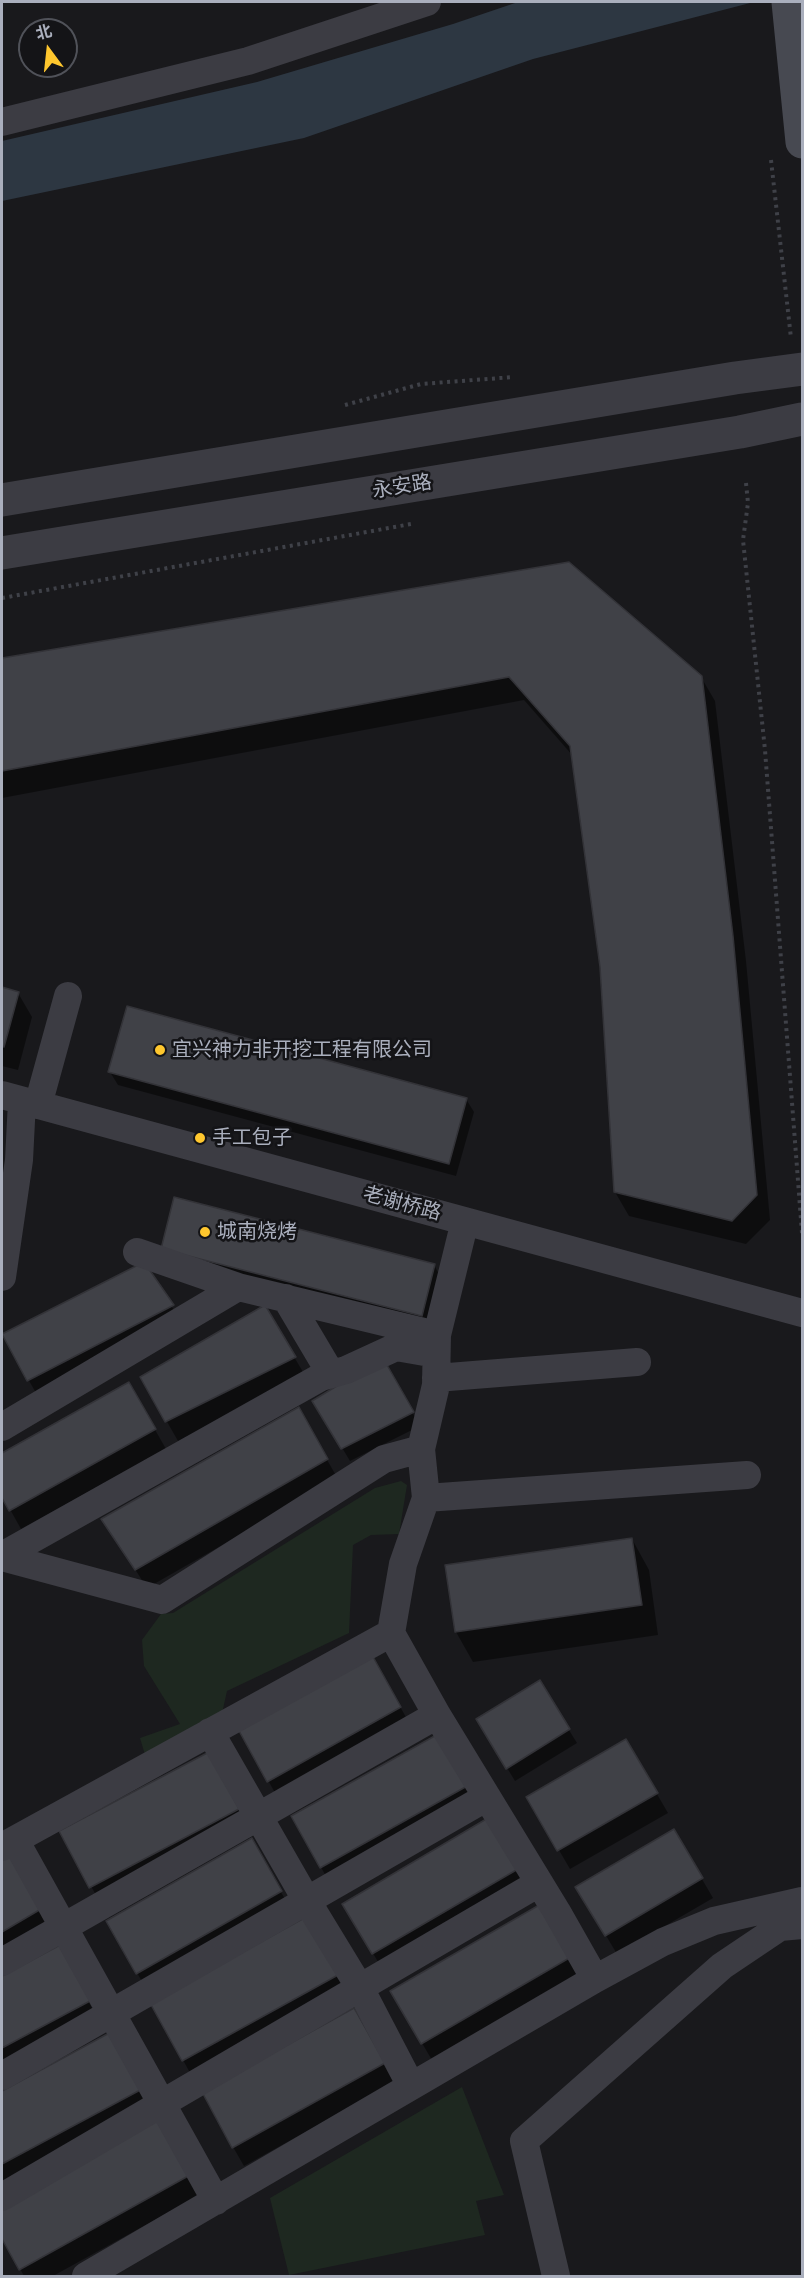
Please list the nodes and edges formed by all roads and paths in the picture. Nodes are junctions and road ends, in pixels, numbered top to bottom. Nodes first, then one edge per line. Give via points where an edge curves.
1 (427, 2) edge
2 (789, 5) edge
3 (2, 122) edge
4 (802, 142) edge
5 (771, 155) dead end
6 (799, 369) edge
7 (802, 419) edge
8 (746, 483) dead end
9 (2, 500) edge
10 (414, 523) dead end
11 (2, 553) edge
12 (2, 598) edge
13 (68, 996) dead end
14 (21, 1101) edge
15 (11, 1137) edge
16 (465, 1221) junction
17 (6, 1226) edge
18 (802, 1233) edge
19 (137, 1252) dead end
20 (2, 1277) edge
21 (238, 1287) junction
22 (286, 1298) junction
23 (802, 1313) edge
24 (426, 1349) junction
25 (637, 1362) dead end
26 (331, 1374) junction
27 (2, 1427) edge
28 (422, 1449) junction
29 (747, 1475) dead end
30 (426, 1498) junction
31 (2, 1556) edge
32 (392, 1633) junction
33 (437, 1715) junction
34 (210, 1732) junction
35 (487, 1797) junction
36 (258, 1816) junction
37 (8, 1843) edge
38 (539, 1883) junction
39 (307, 1901) junction
40 (802, 1901) edge
41 (802, 1925) edge
42 (64, 1927) junction
43 (2, 1962) edge
44 (595, 1979) junction
45 (360, 1988) junction
46 (111, 2013) junction
47 (2, 2076) edge
48 (411, 2086) junction
49 (162, 2103) junction
50 (2, 2197) edge
51 (216, 2201) junction
52 (87, 2277) edge
53 (556, 2277) edge

1 - 3 street via 248,61
2 - 4 main road
5 - 6 path
6 - 9 street
7 - 11 street, 永安路
8 - 18 path via 743,540 765,750
10 - 12 path
13 - 14 street
14 - 15 street
14 - 16 street, 老谢桥路
15 - 17 street
16 - 23 street, 老谢桥路
16 - 24 street
17 - 20 street
19 - 21 street
21 - 22 street
21 - 27 street
22 - 24 street
22 - 26 street
24 - 25 street
24 - 26 street via 396,1347
24 - 28 street via 436,1384
26 - 31 street
28 - 30 street
28 - 31 street via 384,1459 162,1600
29 - 30 street
30 - 32 street via 403,1564
32 - 33 street
32 - 34 street
33 - 35 street
33 - 36 street
34 - 36 street
34 - 37 street
35 - 38 street
35 - 39 street
36 - 39 street
36 - 42 street
37 - 42 street
38 - 44 street
38 - 45 street
39 - 45 street
39 - 46 street
40 - 44 street via 714,1921 663,1942
41 - 53 street via 780,1927 722,1966 524,2141
42 - 43 street
42 - 46 street
44 - 48 street
45 - 48 street
45 - 49 street
46 - 47 street
46 - 49 street
48 - 51 street
49 - 50 street
49 - 51 street
51 - 52 street

